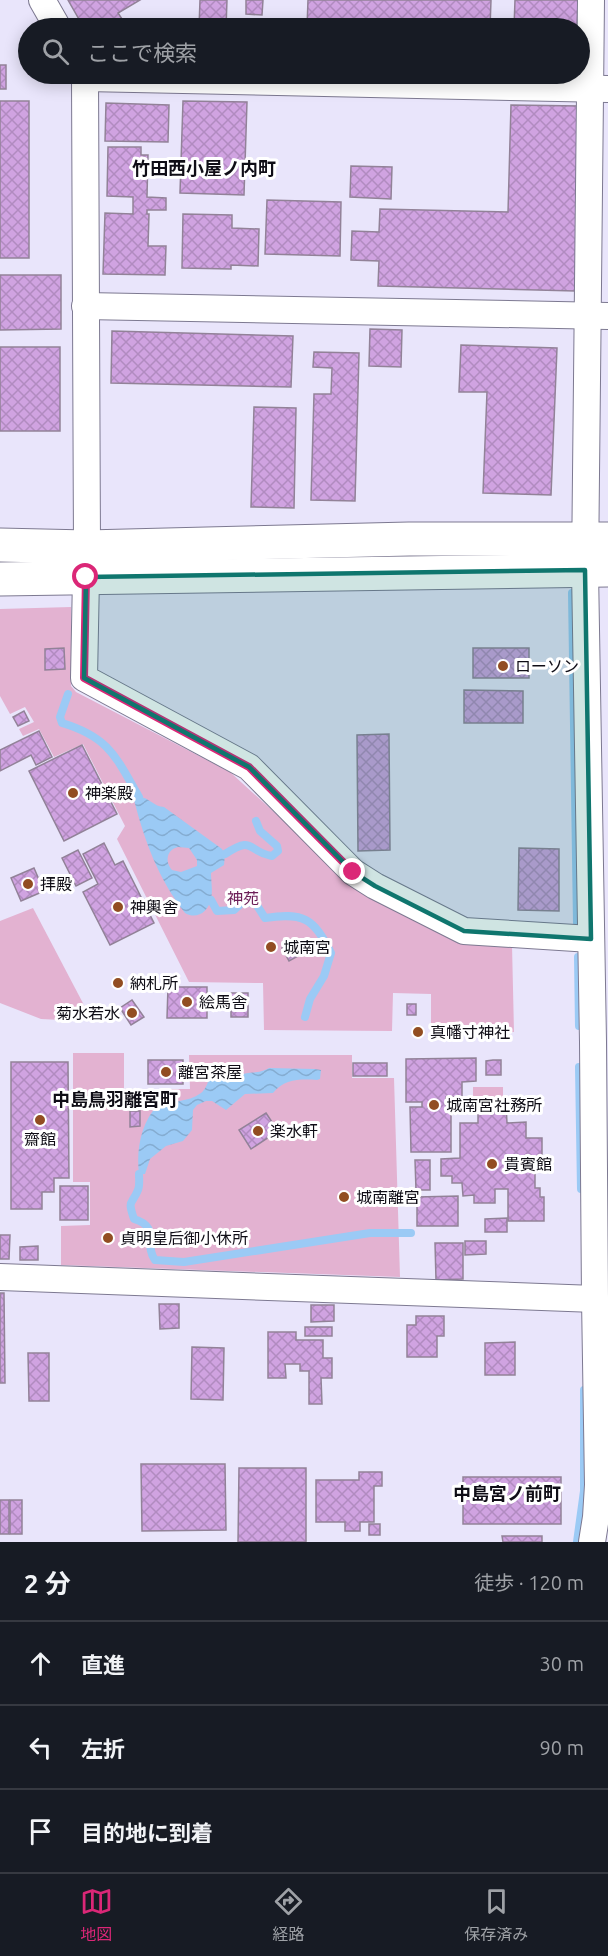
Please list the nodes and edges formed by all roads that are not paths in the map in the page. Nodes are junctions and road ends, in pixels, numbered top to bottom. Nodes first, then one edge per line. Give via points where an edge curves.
1 (42, 0) edge
2 (591, 0) edge
3 (52, 18) edge
4 (83, 84) edge
5 (427, 84) edge
6 (599, 88) edge
7 (85, 306) junction
8 (597, 315) edge
9 (0, 545) edge
10 (596, 555) edge
11 (86, 562) junction
12 (0, 579) edge
13 (598, 811) edge
14 (591, 939) junction
15 (601, 1042) edge
16 (0, 1277) edge
17 (595, 1299) junction
18 (592, 1542) edge

1 - 3 street
2 - 6 street
4 - 7 street
5 - 6 street
6 - 8 street
7 - 8 street
7 - 11 street
8 - 10 street
9 - 11 street
10 - 11 street via 409,539
10 - 13 street
11 - 12 street
11 - 14 street via 84,678 249,767 353,872 375,886 464,931
13 - 14 street
14 - 15 street
15 - 17 street
16 - 17 street
17 - 18 street via 598,1485

